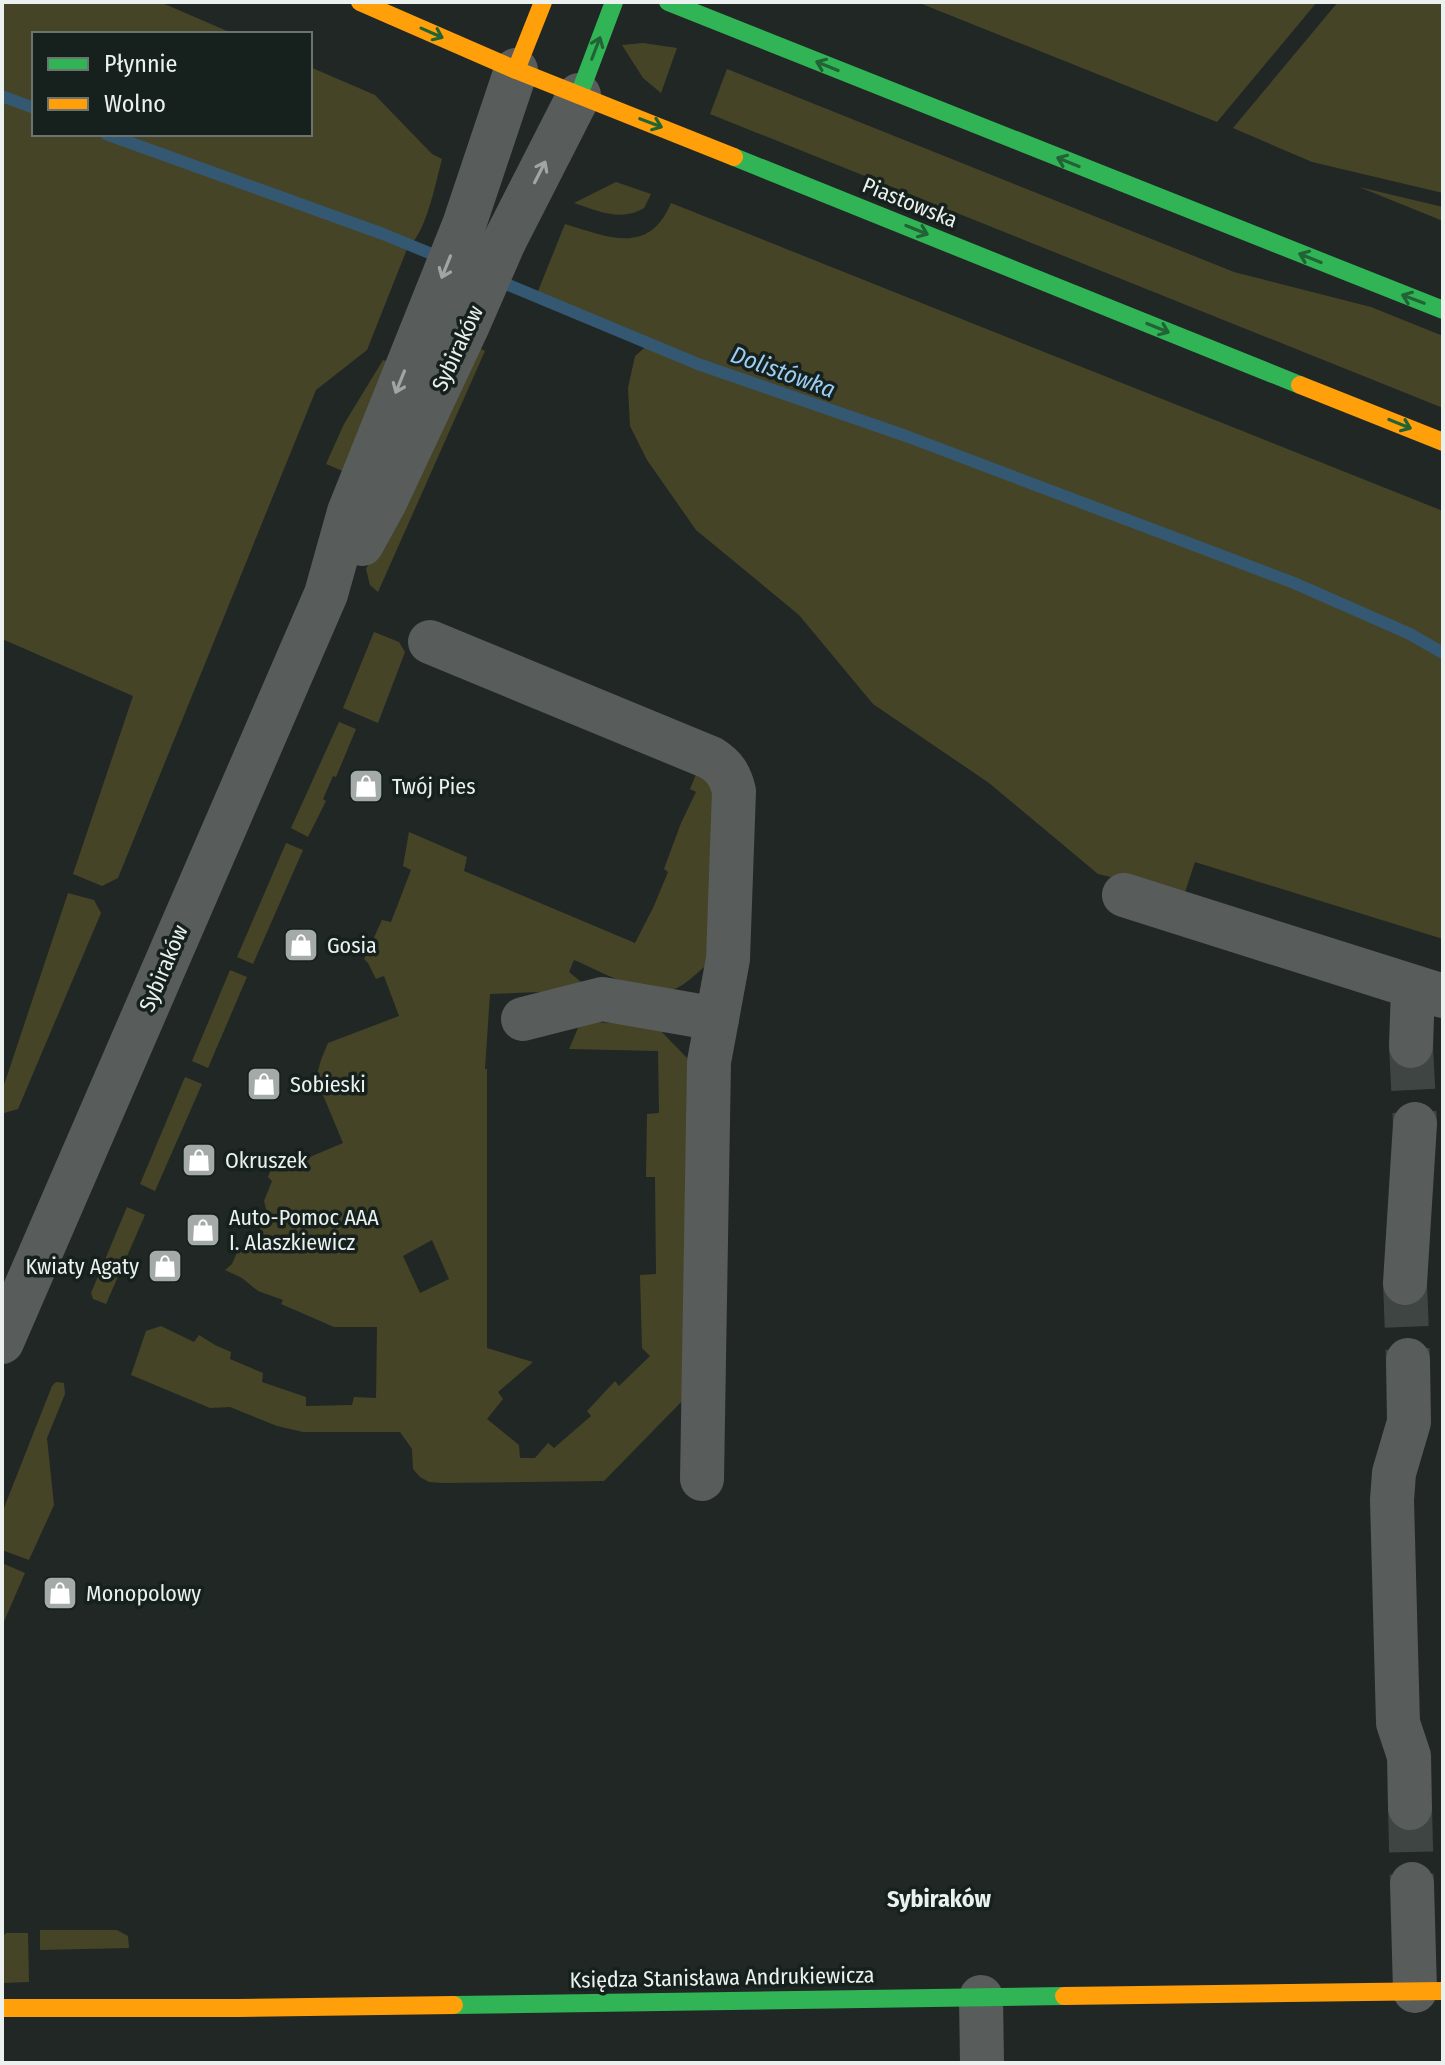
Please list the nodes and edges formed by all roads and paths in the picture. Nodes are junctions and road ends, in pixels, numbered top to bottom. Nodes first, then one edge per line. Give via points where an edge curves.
1 (360, 2) edge
2 (543, 2) edge
3 (614, 2) edge
4 (668, 2) edge
5 (516, 70) junction
6 (579, 95) junction
7 (1443, 310) edge
8 (448, 318) junction
9 (1443, 442) edge
10 (430, 642) dead end
11 (1124, 895) dead end
12 (1428, 992) edge
13 (523, 1019) dead end
14 (717, 1019) junction
15 (1411, 1046) tunnel mouth
16 (1415, 1124) tunnel mouth
17 (1405, 1283) tunnel mouth
18 (2, 1342) edge
19 (1408, 1360) tunnel mouth
20 (702, 1479) dead end
21 (1410, 1808) tunnel mouth
22 (1412, 1884) tunnel mouth
23 (1429, 1991) edge
24 (981, 1997) junction
25 (2, 2008) edge
26 (982, 2063) edge

1 -> 5 main road, Piastowska
2 - 5 main road
6 -> 3 main road
7 -> 4 main road
5 - 6 main road, Piastowska
5 -> 8 street, Sybiraków via 464,225
8 -> 6 street, Sybiraków via 504,242
6 -> 9 main road, Piastowska
8 - 18 street, Sybiraków via 349,512 326,594
10 - 14 street via 721,764 734,791 728,959
11 - 12 street
12 - 15 street
13 - 14 street via 602,999
14 - 20 street via 709,1062
16 - 17 street
19 - 21 street via 1409,1422 1392,1500 1398,1723 1409,1756
22 - 23 street
23 - 24 main road, Księdza Stanisława Andrukiewicza
24 - 25 main road, Księdza Stanisława Andrukiewicza
24 - 26 street

